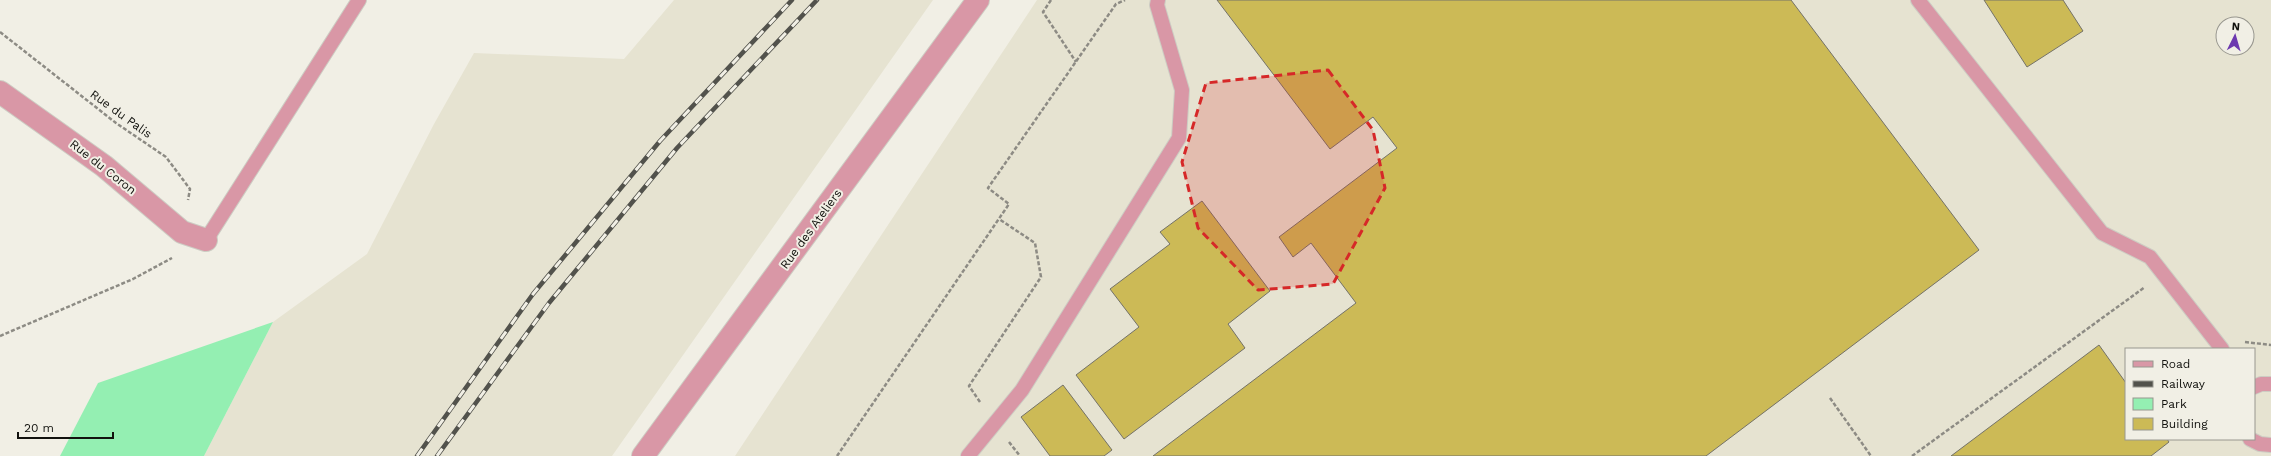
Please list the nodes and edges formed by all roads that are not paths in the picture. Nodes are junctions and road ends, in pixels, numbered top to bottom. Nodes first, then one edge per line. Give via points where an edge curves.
1 (359, 0) edge
2 (978, 0) edge
3 (1158, 0) edge
4 (1918, 0) edge
5 (0, 92) edge
6 (206, 240) joint
7 (2221, 348) edge
8 (2271, 384) edge
9 (2255, 387) edge
10 (2252, 440) edge
11 (2270, 445) edge
12 (643, 456) edge
13 (968, 456) edge
14 (2255, 456) edge

1 - 6 lane
2 - 12 street, Rue des Ateliers
3 - 13 lane via 1157,5 1182,90 1179,138 1022,390
4 - 7 lane via 2102,233 2150,257
5 - 6 street, Rue du Coron via 104,166 182,232
8 - 9 lane
10 - 11 lane
11 - 14 lane

